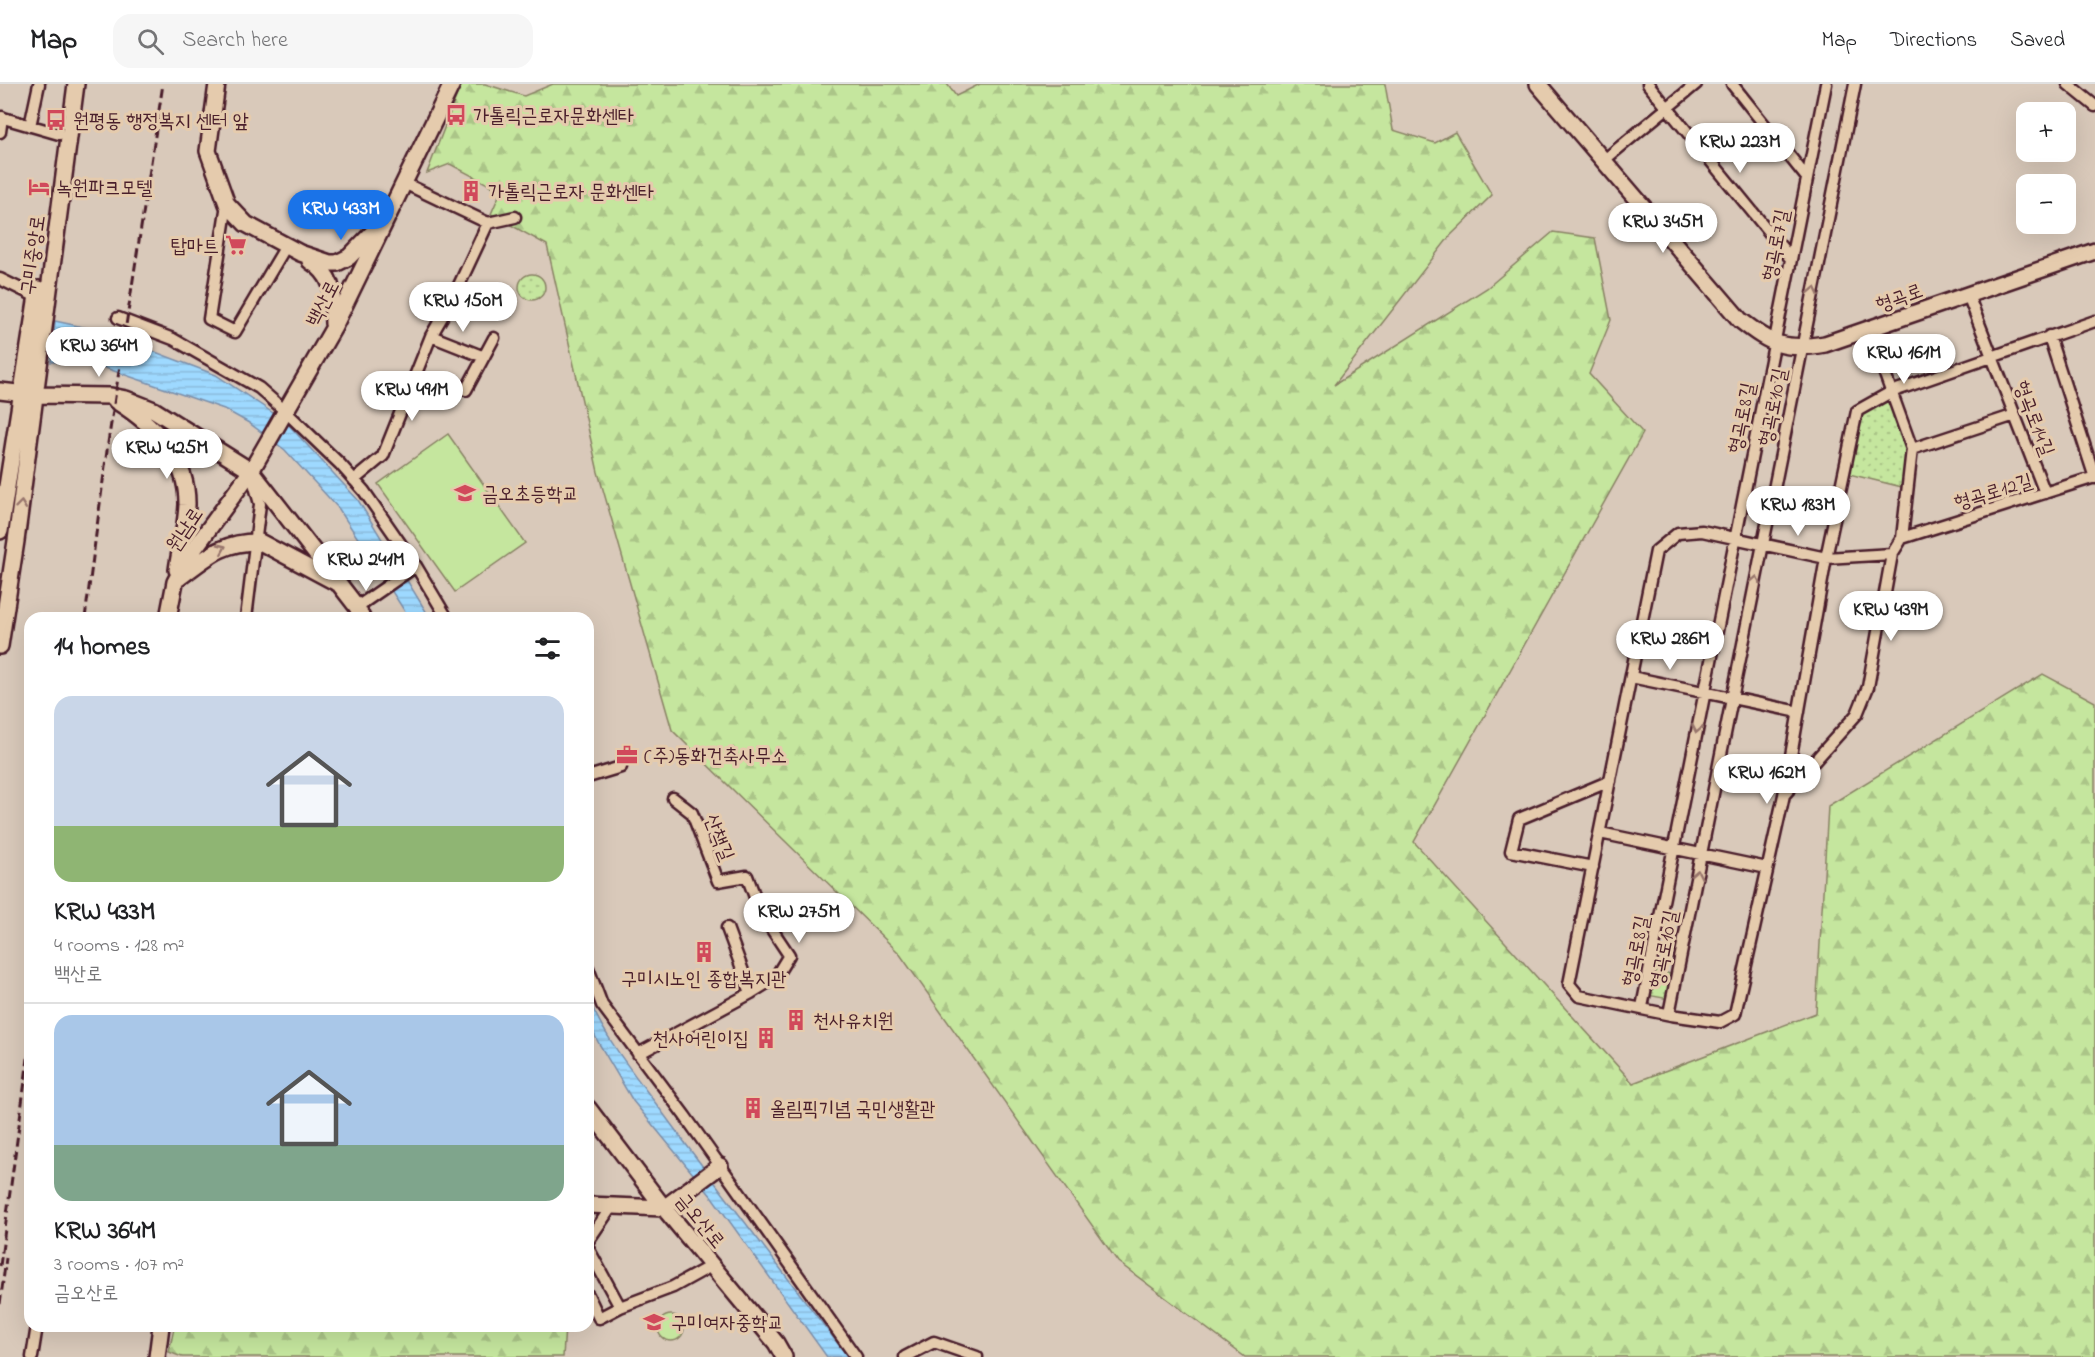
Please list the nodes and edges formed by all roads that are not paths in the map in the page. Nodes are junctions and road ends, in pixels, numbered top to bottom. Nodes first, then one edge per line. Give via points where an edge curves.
1 (39, 84) edge
2 (66, 84) edge
3 (76, 84) edge
4 (217, 84) edge
5 (452, 84) edge
6 (1538, 84) edge
7 (1648, 84) edge
8 (1696, 84) edge
9 (1732, 84) edge
10 (1826, 84) edge
11 (1856, 84) edge
12 (2068, 84) edge
13 (2095, 106) edge
14 (1667, 108) junction
15 (1, 117) edge
16 (30, 126) junction
17 (0, 132) edge
18 (59, 134) junction
19 (1603, 161) junction
20 (1807, 178) junction
21 (404, 183) junction
22 (227, 204) junction
23 (390, 214) junction
24 (515, 217) dead end
25 (488, 223) junction
26 (286, 246) junction
27 (2095, 251) edge
28 (1791, 259) junction
29 (0, 279) edge
30 (1968, 295) junction
31 (37, 297) junction
32 (118, 318) dead end
33 (2095, 321) edge
34 (333, 327) junction
35 (1869, 330) junction
36 (431, 336) junction
37 (2049, 336) junction
38 (495, 338) dead end
39 (1774, 342) junction
40 (1802, 348) junction
41 (1992, 356) junction
42 (484, 357) junction
43 (466, 390) dead end
44 (0, 391) edge
45 (1891, 392) junction
46 (28, 394) junction
47 (108, 396) junction
48 (285, 411) junction
49 (2014, 415) junction
50 (1912, 449) junction
51 (251, 471) junction
52 (2095, 478) edge
53 (354, 480) junction
54 (2045, 493) junction
55 (0, 531) edge
56 (1736, 537) junction
57 (1902, 538) junction
58 (256, 542) junction
59 (1763, 543) junction
60 (1892, 554) junction
61 (1826, 558) junction
62 (416, 566) junction
63 (175, 582) junction
64 (340, 585) junction
65 (169, 612) edge
66 (247, 612) edge
67 (360, 612) edge
68 (443, 612) edge
69 (0, 646) edge
70 (1631, 677) junction
71 (1704, 692) junction
72 (1732, 698) junction
73 (1799, 712) junction
74 (621, 767) dead end
75 (594, 775) edge
76 (1610, 781) junction
77 (1784, 795) junction
78 (674, 798) dead end
79 (1600, 833) junction
80 (1673, 848) junction
81 (1701, 854) junction
82 (1593, 867) junction
83 (1767, 868) junction
84 (727, 927) dead end
85 (594, 984) edge
86 (751, 993) junction
87 (1642, 1007) junction
88 (1669, 1014) junction
89 (638, 1054) junction
90 (594, 1116) edge
91 (720, 1166) junction
92 (594, 1205) edge
93 (612, 1206) junction
94 (664, 1208) junction
95 (594, 1232) edge
96 (594, 1259) edge
97 (711, 1266) junction
98 (620, 1307) junction
99 (594, 1308) edge
100 (36, 1332) edge
101 (160, 1332) edge
102 (32, 1357) edge
103 (157, 1357) edge
104 (784, 1357) edge
105 (856, 1357) edge
106 (905, 1357) edge
107 (976, 1357) edge

1 - 16 street
2 - 18 street, 구미중앙로
3 - 46 street, 구미중앙로
4 - 22 street via 208,151
5 - 21 street, 백산로
6 - 19 street, 형곡로
7 - 14 street
8 - 14 street
9 - 20 street
10 - 20 street, 형곡로7길
40 -> 11 street, 형곡로10길
12 - 13 street
14 - 19 street
14 - 28 street
15 - 16 street
15 - 17 street
16 - 18 street
18 - 31 street, 구미중앙로
19 - 39 street, 형곡로 via 1740,321
20 - 28 street, 형곡로7길
21 - 23 street, 백산로
21 - 25 street
22 - 26 street via 246,224
22 - 26 street via 209,319 235,332
23 - 26 street via 349,257 337,263 319,261
23 - 34 street, 백산로
24 - 25 street
25 - 36 street
26 - 34 street via 327,274 332,288
27 - 30 street, 형곡로
28 - 39 street, 형곡로7길
29 - 31 street
30 - 35 street, 형곡로
30 - 41 street, 형곡로14길
31 - 46 street, 구미중앙로
32 - 48 street via 182,344 259,388
33 - 37 street
34 - 48 street, 백산로
35 - 40 street, 형곡로
35 - 45 street
36 - 42 street
36 - 53 street via 383,456
37 - 41 street
37 - 52 street, 형곡로14길
38 - 42 street
39 - 40 street, 형곡로
39 - 56 street, 형곡로8길
40 - 59 street, 형곡로10길
41 - 45 street
41 - 49 street, 형곡로14길
42 - 43 street
44 - 46 street
45 - 50 street
45 - 61 street via 1857,411
46 - 47 street
46 - 55 street, 구미중앙로
69 -> 46 street, 구미중앙로 via 16,541
47 - 51 street via 154,410
47 - 63 street via 161,436 182,471 187,506
48 - 51 street, 백산로
48 - 53 street
49 - 50 street
49 - 54 street, 형곡로14길
50 - 57 street
51 - 58 street via 260,504
51 - 63 street, 원남로 via 189,556
51 - 64 street
52 - 54 street, 형곡로12길
53 - 62 street
54 - 57 street, 형곡로12길
56 - 59 street
56 - 70 street, 형곡로8길 via 1702,531 1678,533 1656,551
56 - 71 street, 형곡로8길
57 - 60 street
63 -> 58 street via 217,550
58 - 64 street
58 - 66 street
59 - 61 street
72 -> 59 street, 형곡로10길
60 - 61 street
60 - 77 street via 1868,687 1857,714
61 - 73 street, 형곡로10길
62 - 67 street
62 - 68 street
63 - 65 street, 원남로
64 - 67 street
70 - 71 street
70 - 76 street, 형곡로8길
71 - 72 street
71 -> 80 street, 형곡로8길
72 - 73 street
72 - 81 street, 형곡로10길
73 - 77 street, 형곡로10길
74 - 75 street
76 - 79 street, 형곡로8길
76 - 82 street via 1519,819 1511,851
77 - 83 street, 형곡로10길
78 - 86 street, 산책길 via 692,813 718,882 747,876 761,914 789,955 775,978
79 - 80 street
79 - 82 street, 형곡로8길
80 - 81 street
80 - 87 street, 형곡로8길
81 - 83 street
88 -> 81 street, 형곡로10길
82 - 87 street, 형곡로8길 via 1569,984 1579,996
83 - 88 street, 형곡로10길 via 1735,1014 1720,1022
84 - 86 street
85 - 89 street via 602,1005
86 - 89 street, 산책길
87 - 88 street
89 - 91 street
90 - 94 street, 금오산로
91 - 94 street
91 - 105 street
92 - 93 street
93 - 94 street
93 - 95 street
94 - 97 street, 금오산로
96 - 98 street
97 - 98 street via 673,1287
97 - 104 street, 금오산로
98 - 99 street via 599,1318
100 - 102 street
101 - 103 street
106 - 107 street via 934,1342

